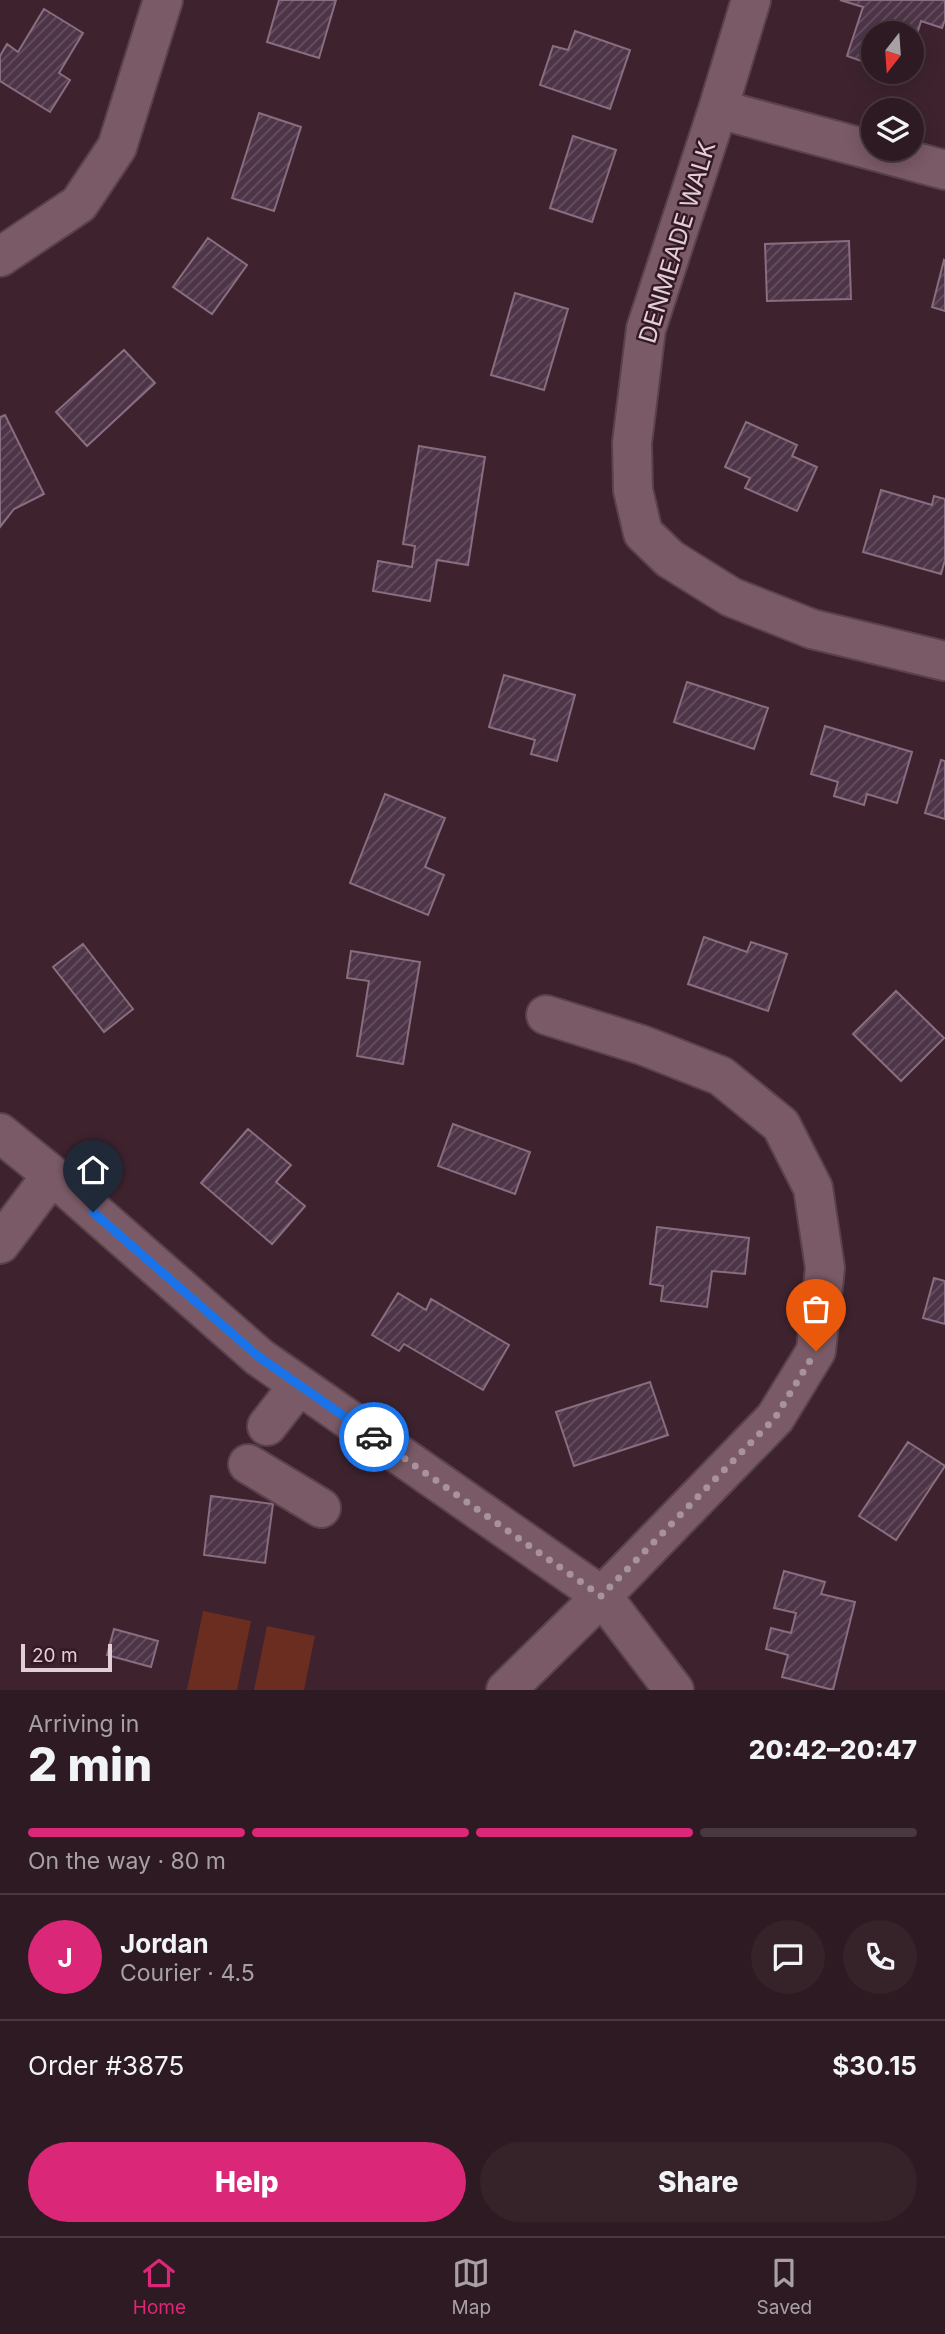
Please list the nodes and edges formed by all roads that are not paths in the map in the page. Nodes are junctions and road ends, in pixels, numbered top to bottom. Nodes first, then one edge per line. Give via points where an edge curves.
1 (163, 0) edge
2 (751, 0) edge
3 (718, 109) junction
4 (945, 170) edge
5 (0, 257) edge
6 (945, 661) edge
7 (547, 1015) dead end
8 (0, 1133) edge
9 (52, 1175) junction
10 (0, 1244) edge
11 (299, 1385) junction
12 (267, 1426) dead end
13 (248, 1464) dead end
14 (321, 1508) dead end
15 (601, 1596) junction
16 (506, 1690) edge
17 (674, 1690) edge

1 - 5 street via 117,147 79,204
2 - 3 street, DENMEADE WALK
3 - 4 street
3 - 6 street, DENMEADE WALK via 646,328 632,443 633,490 643,533 670,559 731,597 812,629
7 - 15 street via 721,1076 781,1125 813,1188 825,1268 816,1351 775,1418
8 - 9 street
9 - 10 street
9 - 11 street via 259,1357
11 - 12 street
11 - 15 street
13 - 14 street
15 - 16 street
15 - 17 street

